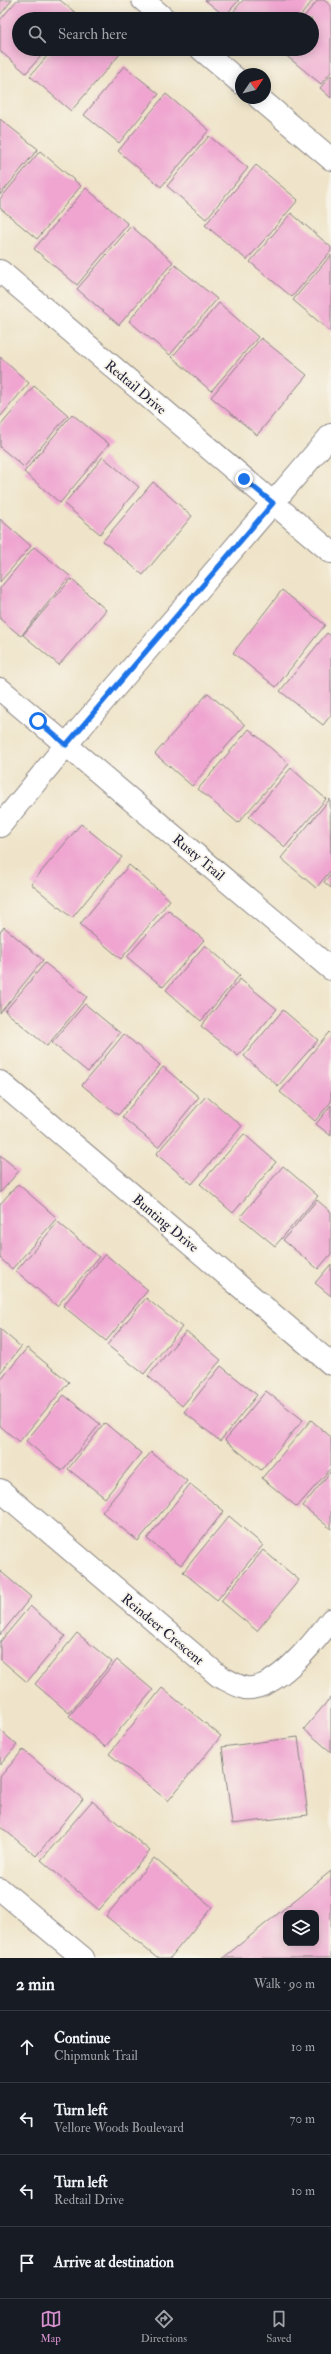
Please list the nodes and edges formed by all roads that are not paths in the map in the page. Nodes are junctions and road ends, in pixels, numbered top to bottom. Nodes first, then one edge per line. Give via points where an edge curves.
1 (143, 0) edge
2 (158, 12) edge
3 (209, 56) edge
4 (235, 78) edge
5 (266, 104) edge
6 (331, 159) edge
7 (0, 271) edge
8 (331, 436) edge
9 (273, 503) junction
10 (331, 552) edge
11 (0, 689) edge
12 (66, 745) junction
13 (0, 826) edge
14 (331, 969) edge
15 (0, 1082) edge
16 (331, 1364) edge
17 (0, 1490) edge
18 (331, 1620) edge
19 (0, 1889) edge
20 (83, 1958) edge

1 - 2 street
3 - 4 street
5 - 6 street
7 - 9 street, Redtail Drive
8 - 9 street
9 - 10 street, Redtail Drive
9 - 12 street
11 - 12 street, Rusty Trail
12 - 13 street
12 - 14 street, Rusty Trail
15 - 16 street, Bunting Drive
17 - 18 street, Reindeer Crescent via 219,1676 245,1688 260,1685 286,1670 305,1652
19 - 20 street

